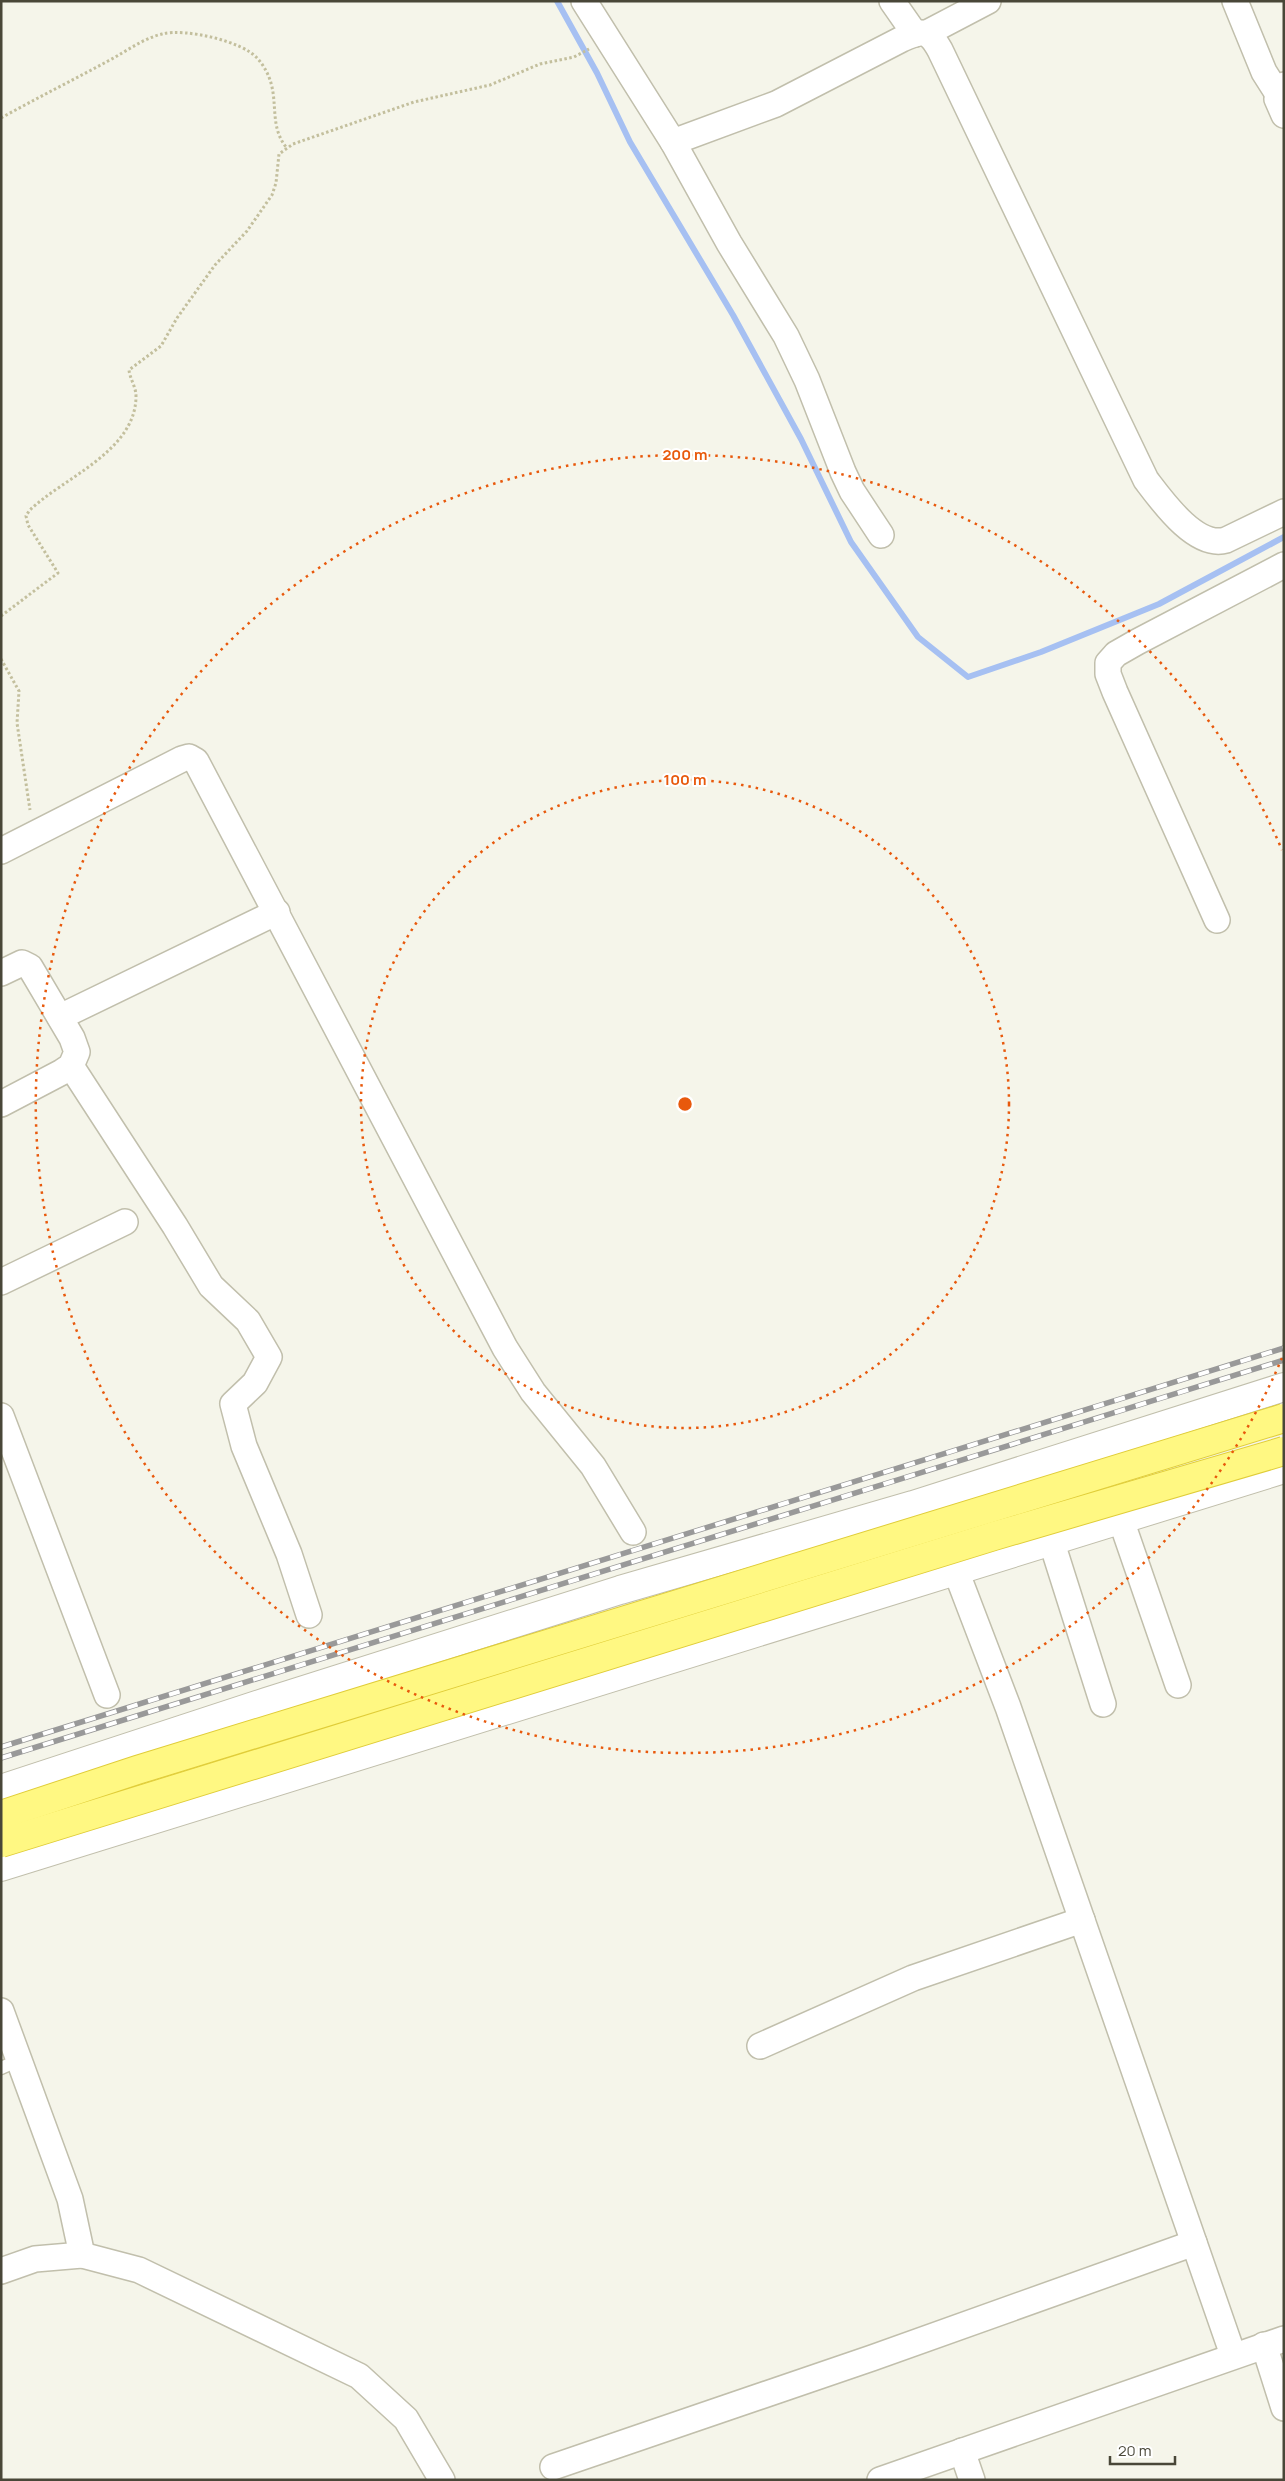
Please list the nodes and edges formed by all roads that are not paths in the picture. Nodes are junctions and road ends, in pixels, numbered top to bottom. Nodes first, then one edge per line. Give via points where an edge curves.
1 (892, 1) edge
2 (988, 1) edge
3 (1235, 1) edge
4 (592, 4) edge
5 (921, 33) junction
6 (1282, 98) edge
7 (673, 142) junction
8 (1284, 512) edge
9 (881, 535) dead end
10 (1284, 565) edge
11 (1, 852) edge
12 (277, 912) junction
13 (1216, 920) dead end
14 (1, 973) edge
15 (60, 1017) junction
16 (70, 1066) junction
17 (1, 1104) edge
18 (125, 1222) dead end
19 (1, 1282) edge
20 (1284, 1387) edge
21 (1, 1416) edge
22 (1284, 1418) edge
23 (1284, 1451) edge
24 (1028, 1469) junction
25 (1284, 1469) edge
26 (1121, 1520) junction
27 (633, 1532) dead end
28 (1052, 1542) junction
29 (956, 1572) junction
30 (309, 1615) dead end
31 (1178, 1685) dead end
32 (107, 1695) dead end
33 (1103, 1704) dead end
34 (38, 1777) junction
35 (1, 1789) edge
36 (1, 1815) edge
37 (1, 1843) edge
38 (61, 1848) junction
39 (1, 1867) edge
40 (1082, 1920) junction
41 (1, 2010) edge
42 (760, 2046) dead end
43 (10, 2064) edge
44 (1194, 2243) junction
45 (82, 2254) junction
46 (1, 2271) edge
47 (1274, 2342) edge
48 (1233, 2355) junction
49 (1284, 2408) edge
50 (962, 2451) junction
51 (553, 2468) dead end
52 (886, 2479) edge
53 (442, 2480) edge
54 (972, 2480) edge

1 - 5 street
2 - 5 street
3 - 6 street via 1264,72
4 - 7 street
5 - 7 street via 776,104
5 - 8 street via 940,50 1146,480 1158,496 1209,542 1226,540
7 - 9 street via 786,336 843,472
10 - 13 street via 1137,642 1116,654 1108,663 1108,674 1115,692
11 - 12 street via 182,759 192,757
12 - 15 street
12 - 27 street via 506,1348 533,1392 589,1460
14 - 15 street via 22,963 30,967
15 - 16 street via 75,1044 75,1060
16 - 17 street
16 - 30 street via 176,1226 211,1286 248,1321 269,1357 255,1383 233,1404 244,1446 292,1561
18 - 19 street
20 - 24 street
21 - 32 street
22 - 36 highway, bridge
23 - 37 highway, bridge via 994,1536
24 - 28 street
24 - 34 street via 620,1590
25 - 26 street
26 - 28 street
26 - 31 street
28 - 29 street
28 - 33 street
29 - 38 street
29 - 40 street via 1008,1707
34 - 35 street
34 - 38 street
38 - 39 street
40 - 42 street via 906,1981
40 - 44 street
41 - 43 street
43 - 45 street via 70,2199
44 - 48 street
44 - 51 street
45 - 46 street via 35,2259
45 - 53 street via 139,2270 359,2376 406,2418
47 - 48 street
47 - 49 street
48 - 50 street
50 - 52 street
50 - 54 street

